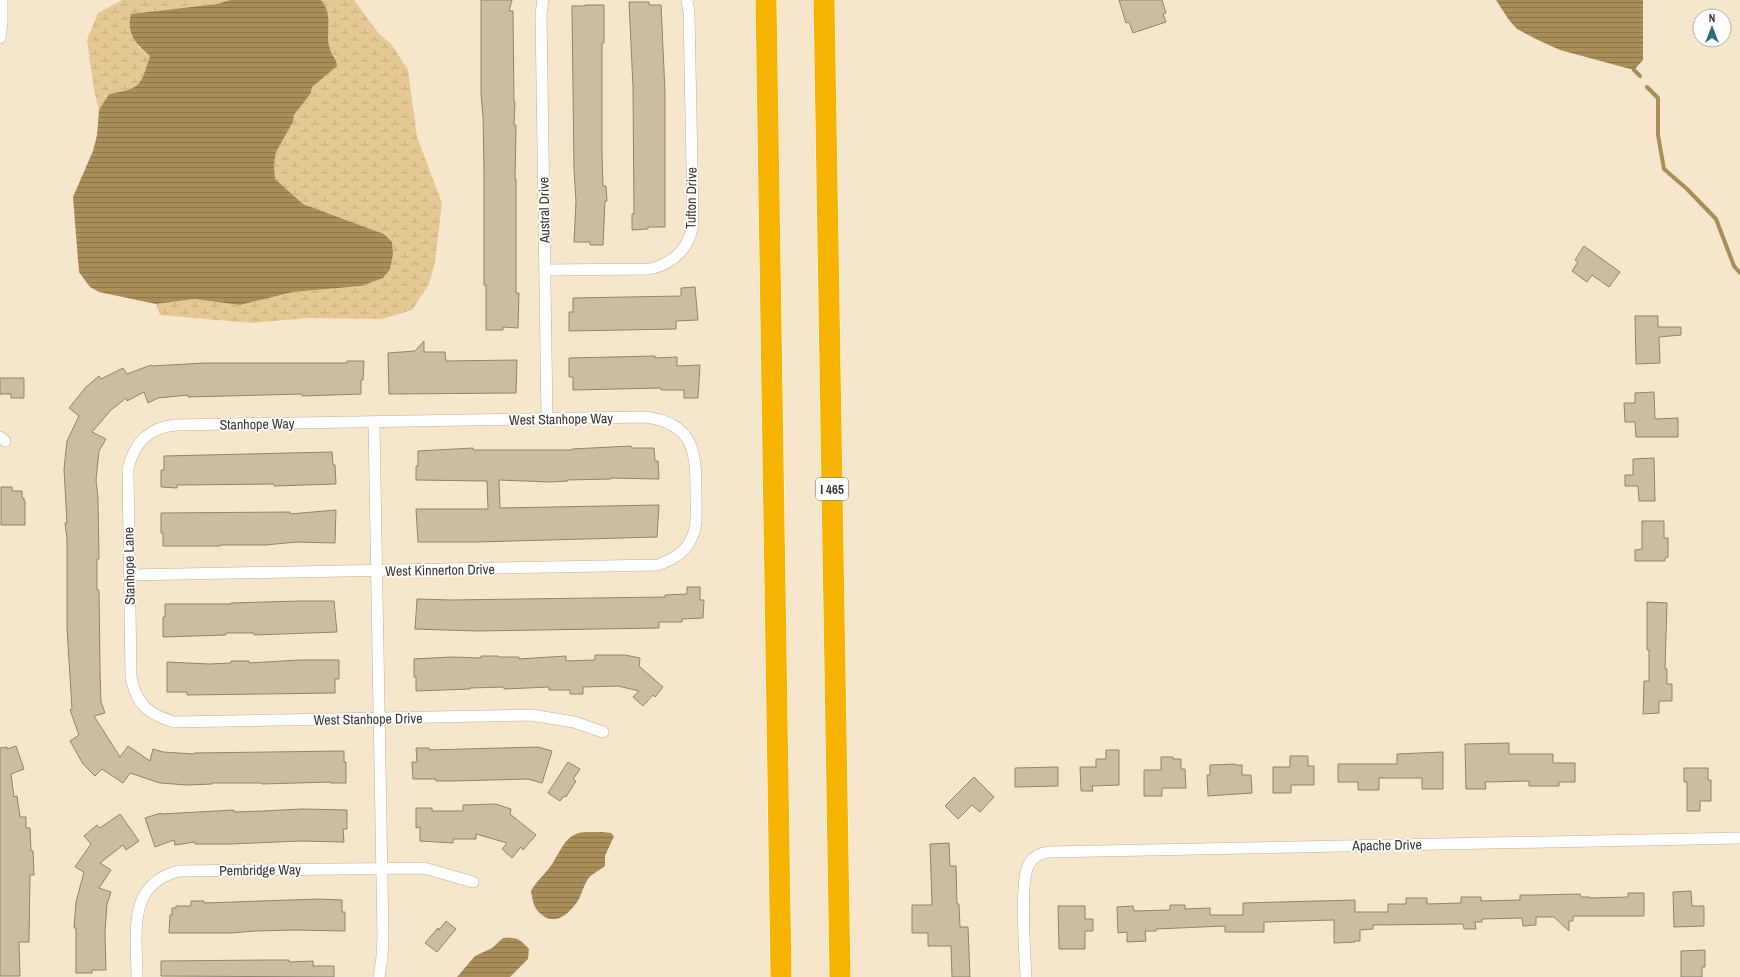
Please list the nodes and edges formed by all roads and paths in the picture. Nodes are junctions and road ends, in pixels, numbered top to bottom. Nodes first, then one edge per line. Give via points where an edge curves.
1 (2, 0) edge
2 (543, 0) edge
3 (687, 0) edge
4 (766, 0) edge
5 (824, 0) edge
6 (0, 38) edge
7 (545, 270) junction
8 (547, 419) junction
9 (374, 422) junction
10 (144, 438) joint
11 (696, 492) joint
12 (377, 571) junction
13 (130, 575) junction
14 (138, 698) joint
15 (379, 719) junction
16 (603, 732) dead end
17 (1740, 838) edge
18 (382, 868) junction
19 (473, 882) dead end
20 (137, 977) edge
21 (379, 977) edge
22 (781, 977) edge
23 (840, 977) edge
24 (1026, 977) edge

1 - 6 street
2 - 7 street, Austral Drive via 541,14
3 - 7 street, Tufton Drive via 693,219 688,242 676,257 660,267 650,269
4 - 22 highway
5 - 23 highway, I 465
7 - 8 street, Austral Drive
8 - 9 street, West Stanhope Way
8 - 11 street, West Stanhope Way via 645,417 673,425 692,448 696,462
9 - 10 street, Stanhope Way via 175,425 157,429
9 - 12 street
10 - 13 street, Stanhope Lane via 133,451 128,469
11 - 12 street, West Kinnerton Drive via 696,522 690,542 681,553 658,566
12 - 13 street, West Kinnerton Drive
12 - 15 street
13 - 14 street, Stanhope Lane via 131,678
14 - 15 street, West Stanhope Drive via 146,709 159,718 174,722
15 - 16 street, West Stanhope Drive via 531,715 574,722
15 - 18 street
17 - 24 street, Apache Drive via 1049,852 1034,858 1028,866 1024,881
18 - 19 street, Pembridge Way via 424,868
18 - 20 street, Pembridge Way via 179,871 162,876 154,882 140,903 137,916
18 - 21 street via 383,949

